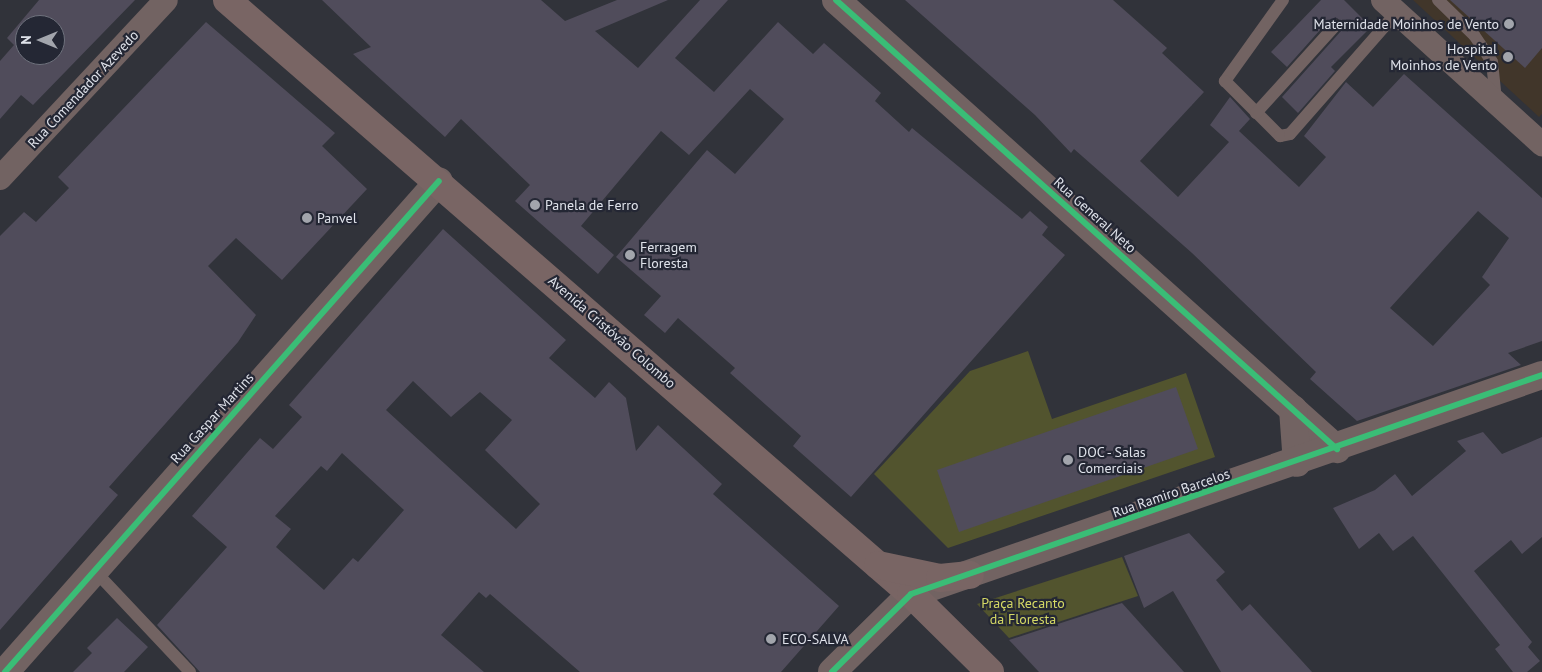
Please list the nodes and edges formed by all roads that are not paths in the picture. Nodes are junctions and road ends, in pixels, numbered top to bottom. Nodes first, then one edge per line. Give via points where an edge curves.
1 (166, 0) edge
2 (226, 0) edge
3 (836, 0) edge
4 (1283, 0) edge
5 (1438, 0) edge
6 (1390, 6) edge
7 (1335, 26) dead end
8 (1497, 103) junction
9 (1256, 113) junction
10 (1542, 144) edge
11 (0, 178) edge
12 (440, 181) junction
13 (1542, 375) edge
14 (1293, 410) junction
15 (1337, 449) junction
16 (1297, 463) junction
17 (876, 564) junction
18 (94, 570) junction
19 (970, 575) junction
20 (911, 594) junction
21 (5, 672) edge
22 (190, 672) edge
23 (832, 672) edge
24 (990, 672) edge

1 - 11 street, Rua Comendador Azevedo
2 - 12 main road, Avenida Cristóvão Colombo
3 - 14 street, Rua General Neto
4 - 9 lane via 1226,72 1228,87
5 - 8 lane via 1474,35 1492,62
6 - 8 street
6 - 9 lane via 1290,134 1280,136
7 - 9 lane
8 - 10 street
12 - 17 main road, Avenida Cristóvão Colombo
12 - 18 street, Rua Gaspar Martins
13 - 15 street, Rua Ramiro Barcelos
14 - 15 street, Rua General Neto
14 - 16 street
15 - 16 street, Rua Ramiro Barcelos
16 - 19 street, Rua Ramiro Barcelos
17 - 19 main road via 940,578
17 - 20 main road, Avenida Cristóvão Colombo
18 - 21 street, Rua Gaspar Martins
18 - 22 lane
19 - 20 street, Rua Ramiro Barcelos
20 - 23 street, Rua Ramiro Barcelos
20 - 24 main road, Avenida Cristóvão Colombo

